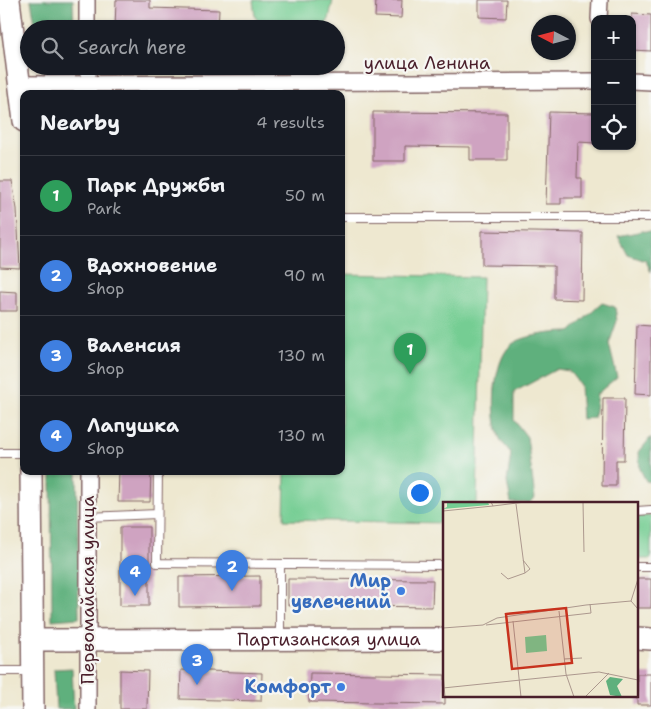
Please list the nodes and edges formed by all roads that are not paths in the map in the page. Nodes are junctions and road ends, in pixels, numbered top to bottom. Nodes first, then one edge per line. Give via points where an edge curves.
1 (9, 0) edge
2 (87, 0) edge
3 (600, 0) edge
4 (599, 15) edge
5 (87, 20) edge
6 (88, 75) edge
7 (591, 81) edge
8 (636, 82) edge
9 (651, 82) edge
10 (20, 84) junction
11 (88, 88) edge
12 (21, 90) edge
13 (345, 217) edge
14 (651, 217) edge
15 (0, 453) edge
16 (20, 453) edge
17 (31, 475) edge
18 (88, 475) edge
19 (158, 475) edge
20 (638, 510) edge
21 (651, 510) edge
22 (157, 514) junction
23 (88, 517) junction
24 (280, 565) junction
25 (443, 565) edge
26 (638, 567) edge
27 (651, 567) edge
28 (86, 638) junction
29 (638, 638) edge
30 (651, 638) edge
31 (280, 639) junction
32 (443, 639) edge
33 (33, 640) junction
34 (0, 671) edge
35 (33, 671) junction
36 (33, 709) edge
37 (88, 709) edge

1 - 10 street
2 - 5 street
3 - 4 street
6 - 11 street
7 - 11 street, улица Ленина
8 - 9 street
10 - 11 street, улица Ленина
10 - 12 street
13 - 14 lane
15 - 16 lane
17 - 33 street
18 - 23 street, Первомайская улица
19 - 22 lane
20 - 21 lane
22 - 23 lane
22 - 24 lane via 157,563
23 - 28 street, Первомайская улица
24 - 25 lane
24 - 31 lane
26 - 27 lane
28 - 31 street, Партизанская улица
28 - 33 street, Партизанская улица
28 - 37 street, Первомайская улица
29 - 30 street
31 - 32 street, Партизанская улица
33 - 35 street
34 - 35 lane
35 - 36 street

